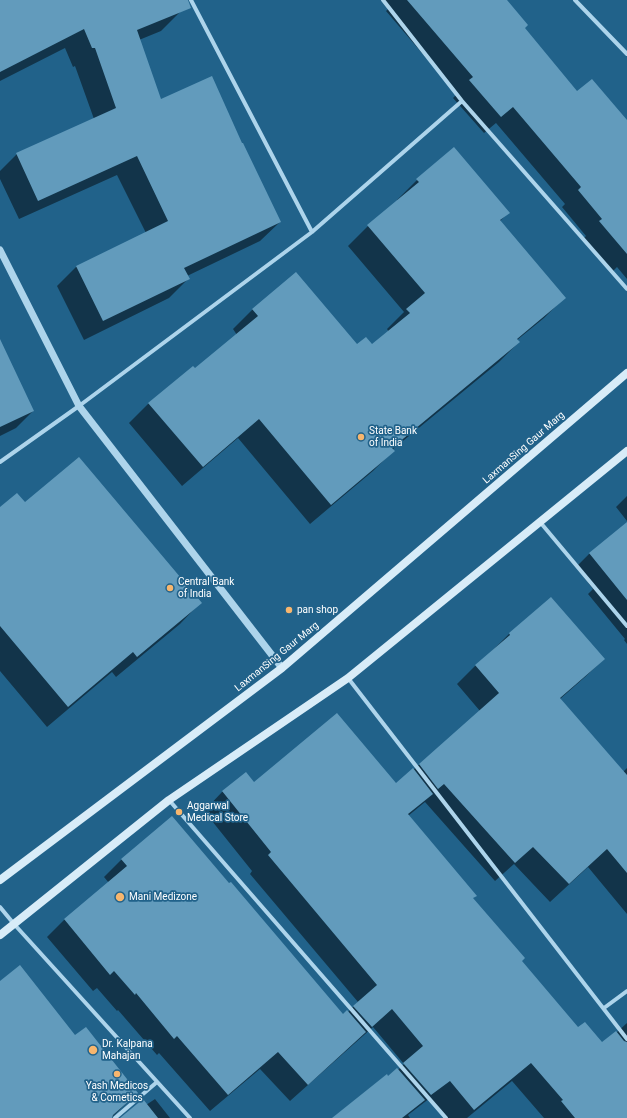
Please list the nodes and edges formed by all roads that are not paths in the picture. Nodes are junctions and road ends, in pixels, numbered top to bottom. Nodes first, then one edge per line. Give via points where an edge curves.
1 (191, 0) edge
2 (383, 0) edge
3 (575, 0) edge
4 (627, 54) edge
5 (462, 101) junction
6 (312, 232) junction
7 (0, 250) edge
8 (627, 289) edge
9 (627, 373) edge
10 (79, 406) junction
11 (627, 451) edge
12 (0, 462) edge
13 (540, 522) junction
14 (627, 626) edge
15 (282, 668) junction
16 (348, 678) junction
17 (169, 800) junction
18 (0, 880) edge
19 (0, 907) edge
20 (14, 924) junction
21 (0, 934) edge
22 (627, 991) edge
23 (604, 1008) junction
24 (627, 1039) edge
25 (157, 1082) junction
26 (116, 1118) edge
27 (190, 1118) edge
28 (446, 1118) edge

1 - 6 street
2 - 5 street
3 - 4 street
5 - 6 street
5 - 8 street
6 - 10 street
7 - 10 street
9 - 15 main road, LaxmanSing Gaur Marg
10 - 12 street
10 - 15 street
11 - 13 main road
13 - 14 street
13 - 16 main road
15 - 18 main road, LaxmanSing Gaur Marg
16 - 17 main road
16 - 23 street
17 - 20 main road
17 - 28 street
19 - 20 street
20 - 21 main road
20 - 25 street
22 - 23 street
23 - 24 street
25 - 26 street
25 - 27 street

